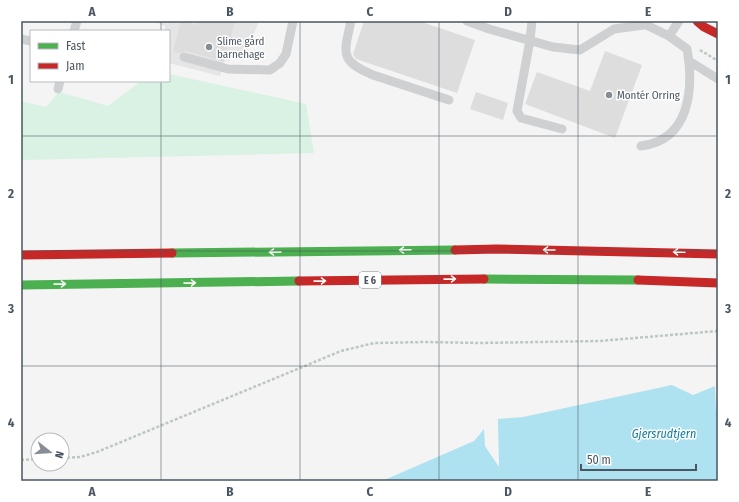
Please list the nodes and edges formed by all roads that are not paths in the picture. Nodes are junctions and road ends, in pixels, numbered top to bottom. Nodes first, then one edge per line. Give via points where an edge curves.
1 (293, 21) edge
2 (351, 21) edge
3 (467, 21) edge
4 (532, 21) edge
5 (680, 21) edge
6 (696, 21) edge
7 (641, 23) edge
8 (718, 34) edge
9 (668, 36) junction
10 (530, 40) junction
11 (184, 57) dead end
12 (689, 61) junction
13 (718, 78) edge
14 (449, 100) dead end
15 (562, 129) dead end
16 (641, 146) dead end
17 (718, 254) edge
18 (21, 255) edge
19 (718, 283) edge
20 (21, 285) edge

1 - 11 lane via 286,54 280,63 270,70 228,69
2 - 14 lane via 346,46 347,57 353,64 362,71
3 - 10 lane
4 - 10 lane
5 - 9 lane
6 - 8 main road
7 - 9 lane
7 - 10 lane via 614,29 580,50 553,47
9 - 12 lane via 686,49
10 - 15 lane via 516,111 521,118
12 - 13 lane
12 - 16 lane via 687,106 684,116 665,138
17 -> 18 main road via 496,249
20 -> 19 main road, E 6 via 495,279

